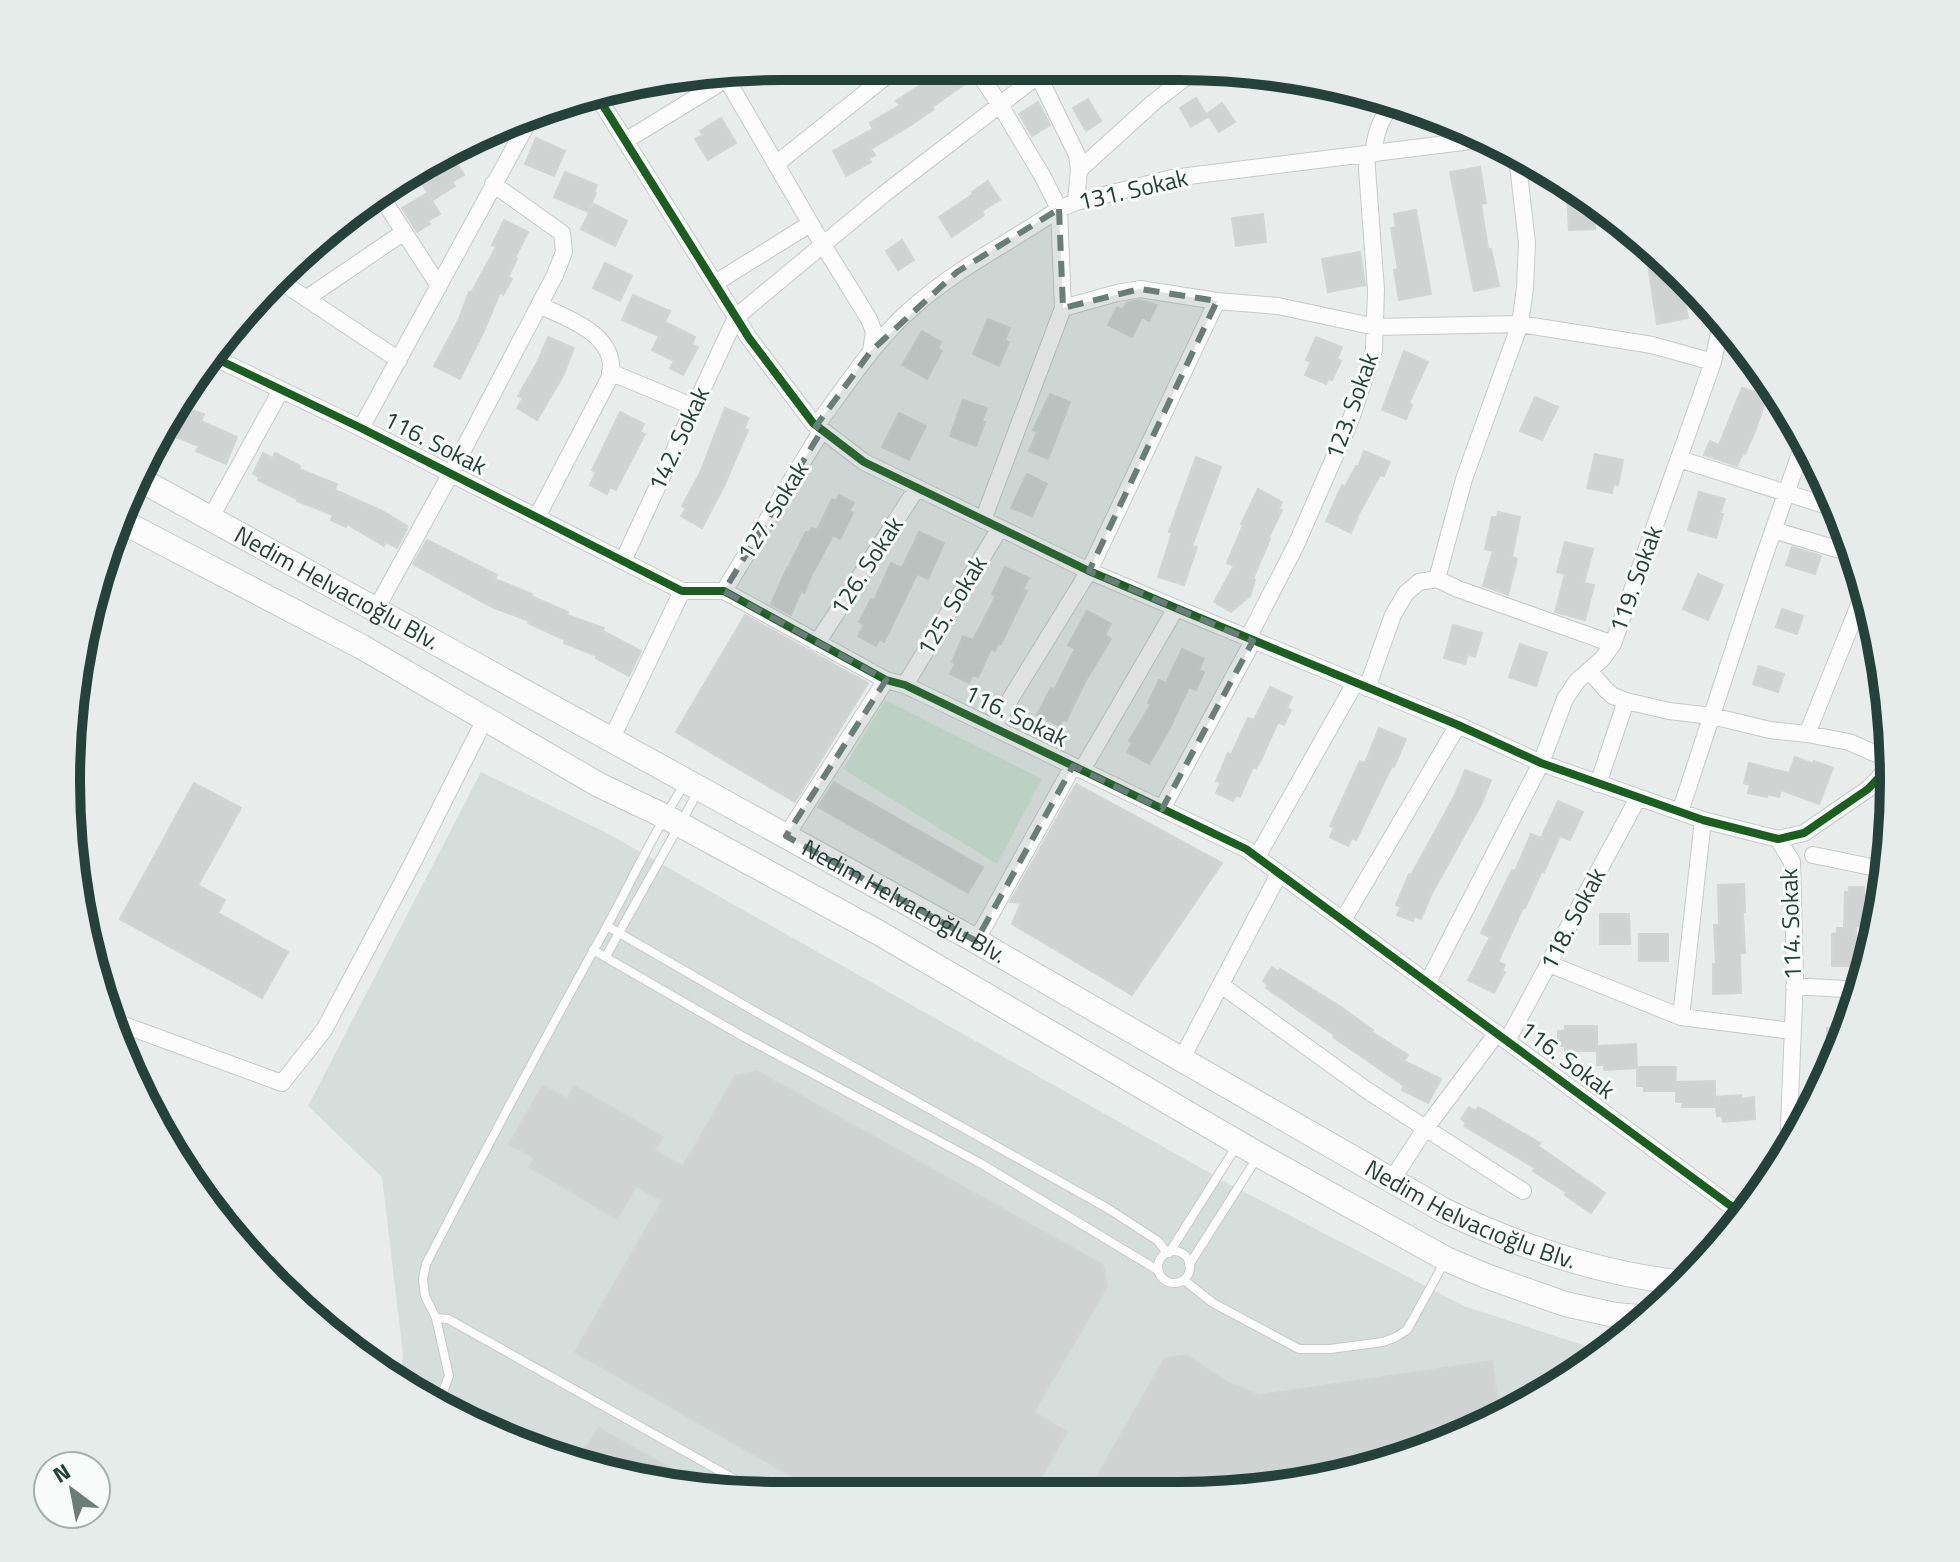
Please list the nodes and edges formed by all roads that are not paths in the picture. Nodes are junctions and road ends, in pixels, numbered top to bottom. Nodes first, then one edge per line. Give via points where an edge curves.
1 (881, 80) edge
2 (984, 80) edge
3 (1029, 80) edge
4 (1045, 80) edge
5 (1182, 80) edge
6 (734, 82) edge
7 (716, 84) edge
8 (602, 104) edge
9 (1000, 105) junction
10 (1386, 112) edge
11 (524, 129) edge
12 (625, 141) junction
13 (1466, 142) edge
14 (1370, 155) junction
15 (776, 164) junction
16 (1518, 168) edge
17 (1079, 170) junction
18 (493, 184) junction
19 (1076, 202) junction
20 (385, 203) edge
21 (1059, 209) junction
22 (810, 224) junction
23 (404, 232) junction
24 (823, 245) junction
25 (715, 283) junction
26 (286, 284) edge
27 (439, 286) junction
28 (307, 298) junction
29 (1217, 301) junction
30 (539, 305) junction
31 (1063, 308) junction
32 (736, 317) junction
33 (1520, 324) junction
34 (1376, 327) junction
35 (1719, 334) edge
36 (871, 351) junction
37 (399, 360) junction
38 (220, 361) edge
39 (1713, 362) junction
40 (610, 372) junction
41 (281, 390) junction
42 (694, 407) junction
43 (361, 428) junction
44 (819, 428) junction
45 (1799, 455) edge
46 (1679, 459) junction
47 (451, 473) junction
48 (146, 483) edge
49 (917, 488) junction
50 (1786, 493) junction
51 (1823, 505) edge
52 (537, 517) junction
53 (210, 519) junction
54 (983, 520) junction
55 (129, 525) edge
56 (1000, 528) junction
57 (1773, 530) junction
58 (1841, 550) edge
59 (623, 561) junction
60 (1089, 571) junction
61 (1437, 579) junction
62 (682, 591) junction
63 (724, 591) junction
64 (1176, 608) junction
65 (1858, 608) edge
66 (376, 609) junction
67 (1251, 640) junction
68 (817, 643) junction
69 (1613, 644) junction
70 (1590, 671) junction
71 (886, 680) junction
72 (905, 685) junction
73 (1361, 685) junction
74 (1626, 701) junction
75 (1712, 716) junction
76 (485, 719) junction
77 (1458, 725) junction
78 (993, 727) junction
79 (1807, 734) junction
80 (611, 740) junction
81 (1879, 755) edge
82 (1541, 763) junction
83 (1078, 768) junction
84 (1880, 777) edge
85 (1598, 784) junction
86 (693, 785) junction
87 (1638, 798) junction
88 (1162, 809) junction
89 (1680, 812) junction
90 (671, 820) junction
91 (1703, 820) junction
92 (1804, 833) junction
93 (786, 836) junction
94 (1778, 839) junction
95 (1813, 855) junction
96 (1257, 857) junction
97 (1792, 862) junction
98 (1874, 868) edge
99 (1279, 874) junction
100 (1343, 920) junction
101 (607, 926) junction
102 (618, 933) junction
103 (976, 941) junction
104 (593, 950) junction
105 (606, 956) junction
106 (1549, 964) junction
107 (1428, 982) junction
108 (1221, 985) junction
109 (1794, 986) junction
110 (1848, 989) edge
111 (1681, 1017) junction
112 (124, 1025) edge
113 (1792, 1031) junction
114 (1502, 1037) junction
115 (1181, 1060) junction
116 (1284, 1119) junction
117 (1789, 1127) edge
118 (1425, 1129) junction
119 (1249, 1149) junction
120 (1391, 1181) junction
121 (1523, 1191) dead end
122 (1734, 1209) edge
123 (1168, 1253) junction
124 (1446, 1259) junction
125 (1189, 1265) junction
126 (1159, 1271) junction
127 (1184, 1280) junction
128 (1670, 1282) edge
129 (1631, 1316) edge
130 (436, 1318) junction
131 (442, 1394) edge
132 (736, 1480) edge

1 - 15 street
2 - 9 street
3 - 9 street
4 - 17 street
5 - 17 street
6 - 15 street
7 - 12 street
8 - 12 street
9 - 21 street
9 - 24 street
10 - 14 street, 123. Sokak
11 - 18 street
12 - 25 street
13 - 14 street, 131. Sokak
14 - 19 street, 131. Sokak via 1172,178
14 - 34 street, 123. Sokak
15 - 22 street
16 - 33 street via 1527,243
17 - 19 street
18 - 27 street
18 - 30 street via 562,233 564,252
19 - 21 street, 131. Sokak
20 - 23 street
21 - 31 street
21 - 36 street, 131. Sokak via 957,272 909,310
22 - 24 street
22 - 25 street
23 - 27 street
23 - 28 street
24 - 32 street
24 - 36 street via 869,319 874,332
25 - 32 street
26 - 28 street
27 - 37 street
28 - 37 street
29 - 31 street via 1140,289
29 - 34 street via 1278,306
29 - 60 street
30 - 40 street via 602,342
30 - 47 street
31 - 54 street
32 - 42 street, 142. Sokak
32 - 44 street
33 - 34 street
33 - 39 street via 1652,345
33 - 61 street via 1464,479
34 - 67 street, 123. Sokak via 1374,350 1351,419
35 - 39 street, 119. Sokak
36 - 44 street, 131. Sokak
37 - 43 street
38 - 41 street, 116. Sokak
39 - 46 street, 119. Sokak
40 - 42 street
40 - 52 street
41 - 43 street, 116. Sokak
41 - 53 street
42 - 59 street, 142. Sokak
43 - 47 street, 116. Sokak
44 - 49 street via 864,462
44 - 63 street, 127. Sokak
45 - 50 street
46 - 50 street
46 - 69 street, 119. Sokak
47 - 52 street, 116. Sokak
47 - 66 street
48 - 53 main road, Nedim Helvacıoğlu Blv.
49 - 54 street
49 - 68 street, 126. Sokak
50 - 51 street
50 - 57 street
52 - 59 street, 116. Sokak
53 - 66 main road, Nedim Helvacıoğlu Blv.
54 - 56 street
55 - 76 main road, Nedim Helvacıoğlu Blv. via 362,647
56 - 60 street
56 - 72 street, 125. Sokak
57 - 58 street
57 - 75 street
59 - 62 street, 116. Sokak
60 - 64 street
60 - 78 street
61 - 69 street
61 - 73 street via 1419,582 1406,593
62 - 63 street, 116. Sokak
62 - 80 street
63 - 68 street, 116. Sokak
64 - 67 street
64 - 83 street
65 - 79 street
66 - 80 main road, Nedim Helvacıoğlu Blv.
67 - 73 street
67 - 88 street, 123. Sokak
68 - 71 street, 116. Sokak
69 - 70 street, 119. Sokak
70 - 74 street via 1613,696
70 - 82 street, 119. Sokak via 1565,699
71 - 72 street, 116. Sokak
71 - 93 street
72 - 78 street, 116. Sokak
73 - 77 street
73 - 96 street
74 - 75 street
74 - 85 street
75 - 79 street
75 - 89 street
76 - 90 main road, Nedim Helvacıoğlu Blv.
76 - 112 street via 324,1030 282,1083
77 - 82 street
77 - 100 street
78 - 83 street, 116. Sokak
79 - 81 street via 1849,742
80 - 86 main road, Nedim Helvacıoğlu Blv.
82 - 85 street
82 - 107 street, 119. Sokak
83 - 88 street, 116. Sokak
83 - 103 street
84 - 92 street, 114. Sokak
85 - 87 street
86 - 90 lane
86 - 90 lane
86 - 93 main road, Nedim Helvacıoğlu Blv.
87 - 89 street
87 - 106 street, 118. Sokak
88 - 96 street, 116. Sokak
89 - 91 street
90 - 101 lane
90 - 102 lane
90 - 119 main road, Nedim Helvacıoğlu Blv. via 881,934
91 - 94 street
91 - 111 street
92 - 94 street, 114. Sokak
92 - 95 street
93 - 103 main road, Nedim Helvacıoğlu Blv.
94 - 97 street, 114. Sokak
95 - 97 street
95 - 98 street
96 - 99 street, 116. Sokak
97 - 109 street, 114. Sokak
99 - 100 street, 116. Sokak
99 - 108 street
100 - 107 street, 116. Sokak
101 - 102 lane
101 - 104 lane
102 - 105 lane
102 - 123 lane via 1107,1208
103 - 115 main road, Nedim Helvacıoğlu Blv.
104 - 105 lane
104 - 130 lane via 426,1264 425,1296
105 - 126 lane via 742,1036 980,1163
106 - 111 street
106 - 114 street, 118. Sokak
107 - 114 street, 116. Sokak
108 - 115 street
108 - 118 street
109 - 110 street
109 - 113 street, 114. Sokak
111 - 113 street
113 - 117 street, 114. Sokak
114 - 118 street, 118. Sokak
114 - 122 street, 116. Sokak
115 - 116 main road, Nedim Helvacıoğlu Blv.
116 - 119 main road via 1261,1130
116 - 120 main road, Nedim Helvacıoğlu Blv.
118 - 120 street, 118. Sokak
118 - 121 street
119 - 123 lane
119 - 124 main road, Nedim Helvacıoğlu Blv.
119 - 125 lane
120 - 128 main road, Nedim Helvacıoğlu Blv. via 1454,1216 1538,1250 1592,1267
123 - 125 lane via 1180,1253
123 - 126 lane via 1160,1260
124 - 127 lane via 1407,1330 1383,1342 1330,1349 1299,1349 1213,1303
124 - 129 main road, Nedim Helvacıoğlu Blv. via 1565,1304
125 - 127 lane
126 - 127 lane via 1169,1283
130 - 131 lane via 449,1376
130 - 132 lane via 448,1319

